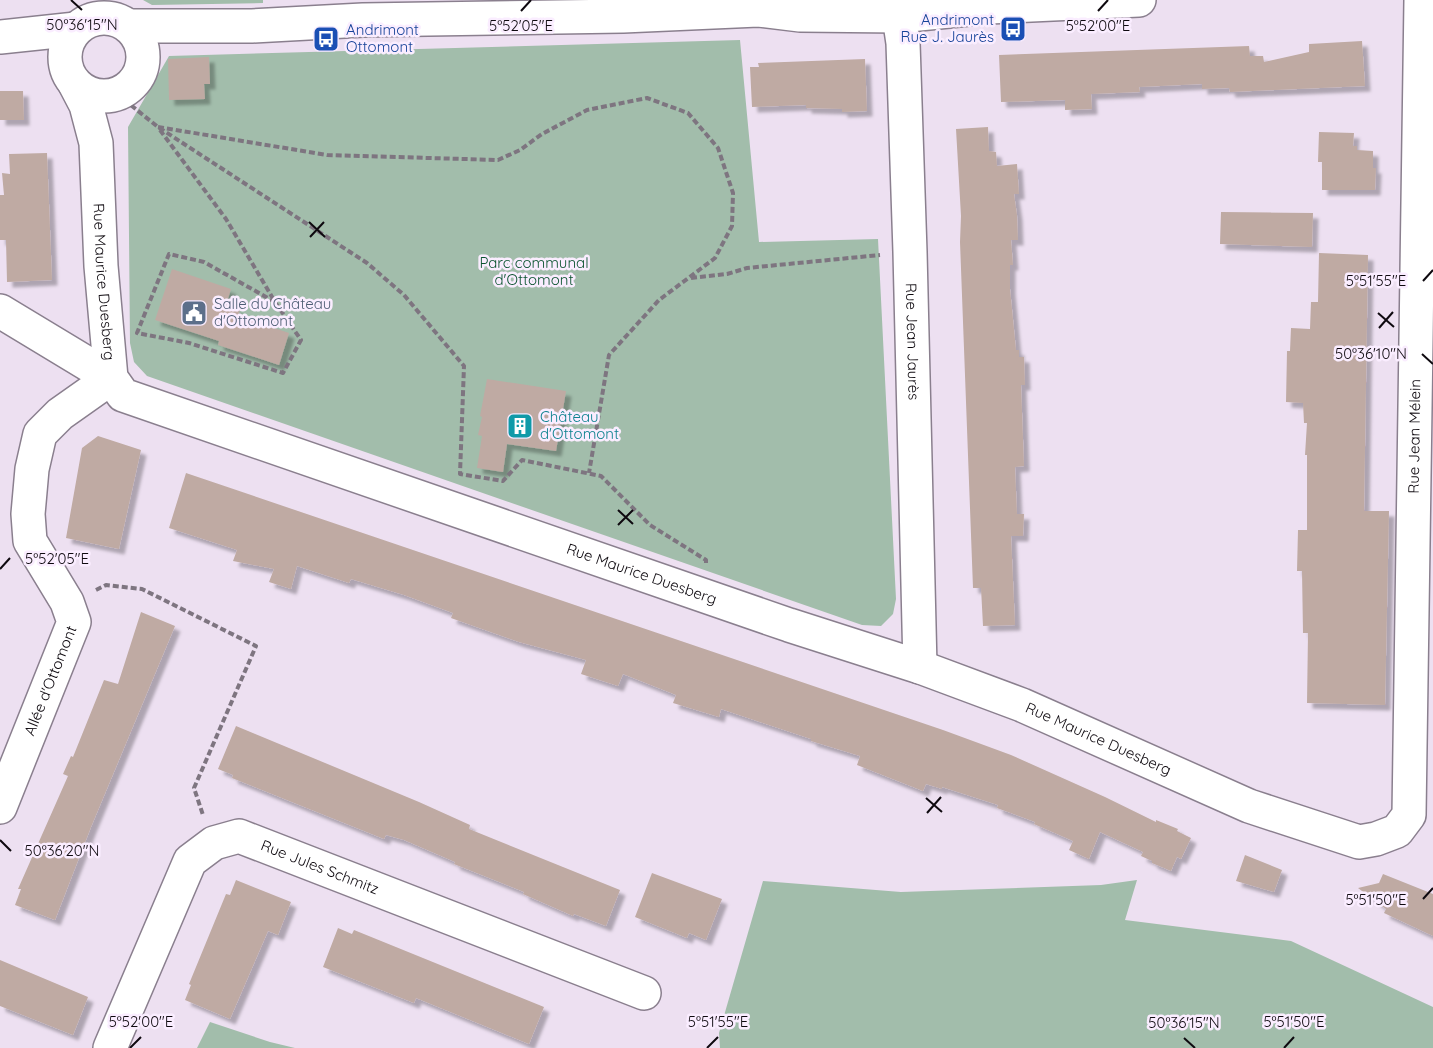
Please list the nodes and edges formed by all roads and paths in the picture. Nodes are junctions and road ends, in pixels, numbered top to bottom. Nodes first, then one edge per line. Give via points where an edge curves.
1 (1138, 0) edge
2 (1421, 0) edge
3 (779, 6) edge
4 (120, 16) edge
5 (899, 16) junction
6 (81, 18) edge
7 (252, 26) junction
8 (0, 37) edge
9 (0, 48) edge
10 (142, 67) junction
11 (70, 74) junction
12 (117, 94) junction
13 (158, 127) junction
14 (96, 143) junction
15 (910, 252) junction
16 (690, 278) junction
17 (274, 302) junction
18 (0, 311) edge
19 (111, 378) junction
20 (589, 473) junction
21 (697, 593) junction
22 (67, 602) junction
23 (920, 667) junction
24 (0, 807) edge
25 (1396, 831) joint
26 (214, 843) junction
27 (644, 993) dead end
28 (110, 1048) edge

1 - 5 street
2 - 25 street, Rue Jean Mélein via 1409,815
3 - 5 street via 800,15
3 - 7 street via 623,16 363,20
4 - 6 street
4 - 7 street
4 - 10 street via 138,38 143,52
5 - 15 street, Rue Jean Jaurès
6 - 8 street
6 - 11 street via 64,51
7 - 10 street via 162,47
9 - 11 street via 40,54
10 - 12 street via 133,83
11 - 12 street via 87,93
11 - 14 street, Rue Maurice Duesberg via 86,105
12 - 13 path
12 - 14 street, Rue Maurice Duesberg
13 - 16 path via 327,155 498,160 587,110 647,98 688,113 718,148 733,193 732,226 716,258
13 - 17 path via 226,219
13 - 20 path via 366,263 404,295 464,366 460,474 503,481 522,460
14 - 19 street, Rue Maurice Duesberg
15 - 16 path via 747,268
15 - 23 street, Rue Jean Jaurès
16 - 20 path via 659,300 609,355
17 - 17 path via 204,262 169,254 137,333 189,343 283,373 301,340
18 - 19 street
19 - 21 street, Rue Maurice Duesberg via 123,395
19 - 22 street, Allée d'Ottomont via 60,414 40,434 32,468 30,541
20 - 21 path via 601,476 650,525 706,560
21 - 23 street, Rue Maurice Duesberg
22 - 24 street, Allée d'Ottomont via 74,622
22 - 26 path via 106,585 142,589 256,646 194,788
23 - 25 street, Rue Maurice Duesberg via 1022,705 1249,806 1359,842
26 - 27 street, Rue Jules Schmitz via 239,836
26 - 28 street, Rue Jules Schmitz via 190,861

